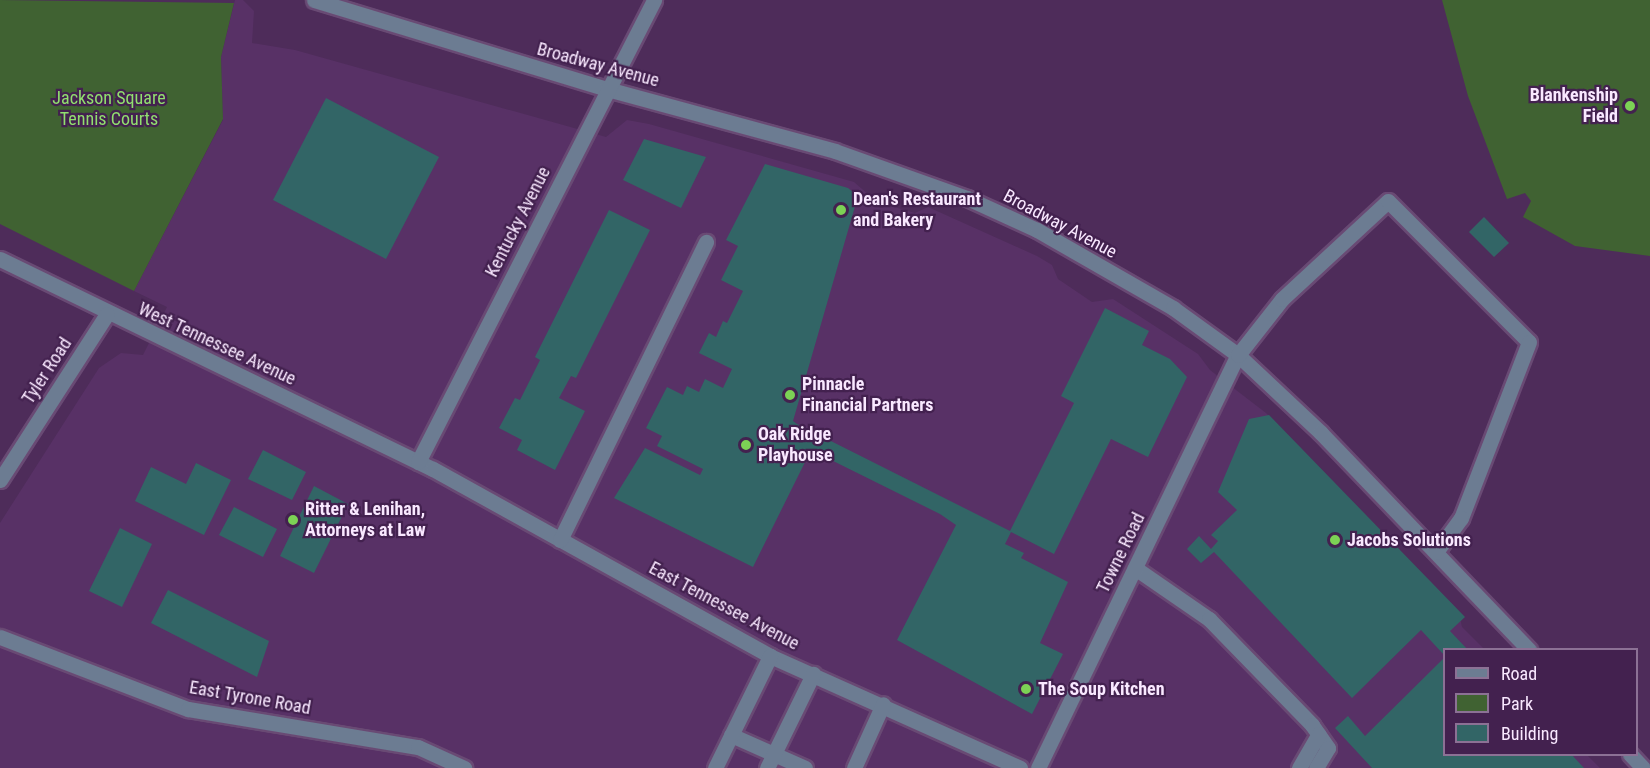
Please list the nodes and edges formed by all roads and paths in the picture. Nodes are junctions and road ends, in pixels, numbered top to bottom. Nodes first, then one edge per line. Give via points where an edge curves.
1 (314, 0) edge
2 (654, 0) edge
3 (607, 89) junction
4 (706, 242) dead end
5 (0, 259) edge
6 (107, 314) junction
7 (1238, 355) junction
8 (418, 462) junction
9 (0, 480) edge
10 (560, 540) junction
11 (1436, 552) junction
12 (1135, 568) junction
13 (0, 637) edge
14 (1527, 648) edge
15 (770, 656) junction
16 (813, 674) junction
17 (883, 704) junction
18 (1319, 734) junction
19 (731, 735) junction
20 (1632, 756) edge
21 (771, 761) edge
22 (1016, 767) edge
23 (464, 768) edge
24 (715, 768) edge
25 (805, 768) edge
26 (854, 768) edge
27 (1038, 768) edge
28 (1299, 768) edge
29 (1316, 768) edge
30 (1643, 768) edge

1 - 3 street, Broadway Avenue
2 - 3 street, Kentucky Avenue
3 - 7 street, Broadway Avenue via 835,151 967,198 1036,230 1173,308
3 - 8 street, Kentucky Avenue
4 - 10 street
5 - 6 street, West Tennessee Avenue
6 - 8 street, West Tennessee Avenue
6 - 9 street, Tyler Road
7 - 11 street, Broadway Avenue
7 - 11 street, Towne Road via 1297,284 1388,201 1397,209 1529,342 1461,518
7 - 12 street, Towne Road
8 - 10 street, East Tennessee Avenue
10 - 15 street, East Tennessee Avenue
11 - 14 street, Broadway Avenue
12 - 18 street via 1209,619
12 - 27 street, Towne Road
13 - 23 street, East Tyrone Road via 188,709 418,747
15 - 16 street, East Tennessee Avenue
15 - 19 street
16 - 17 street, East Tennessee Avenue
16 - 21 street
17 - 22 street, East Tennessee Avenue
17 - 26 street
18 - 28 street
18 - 29 street via 1328,748
19 - 21 street
19 - 24 street
20 - 30 street
21 - 25 street

